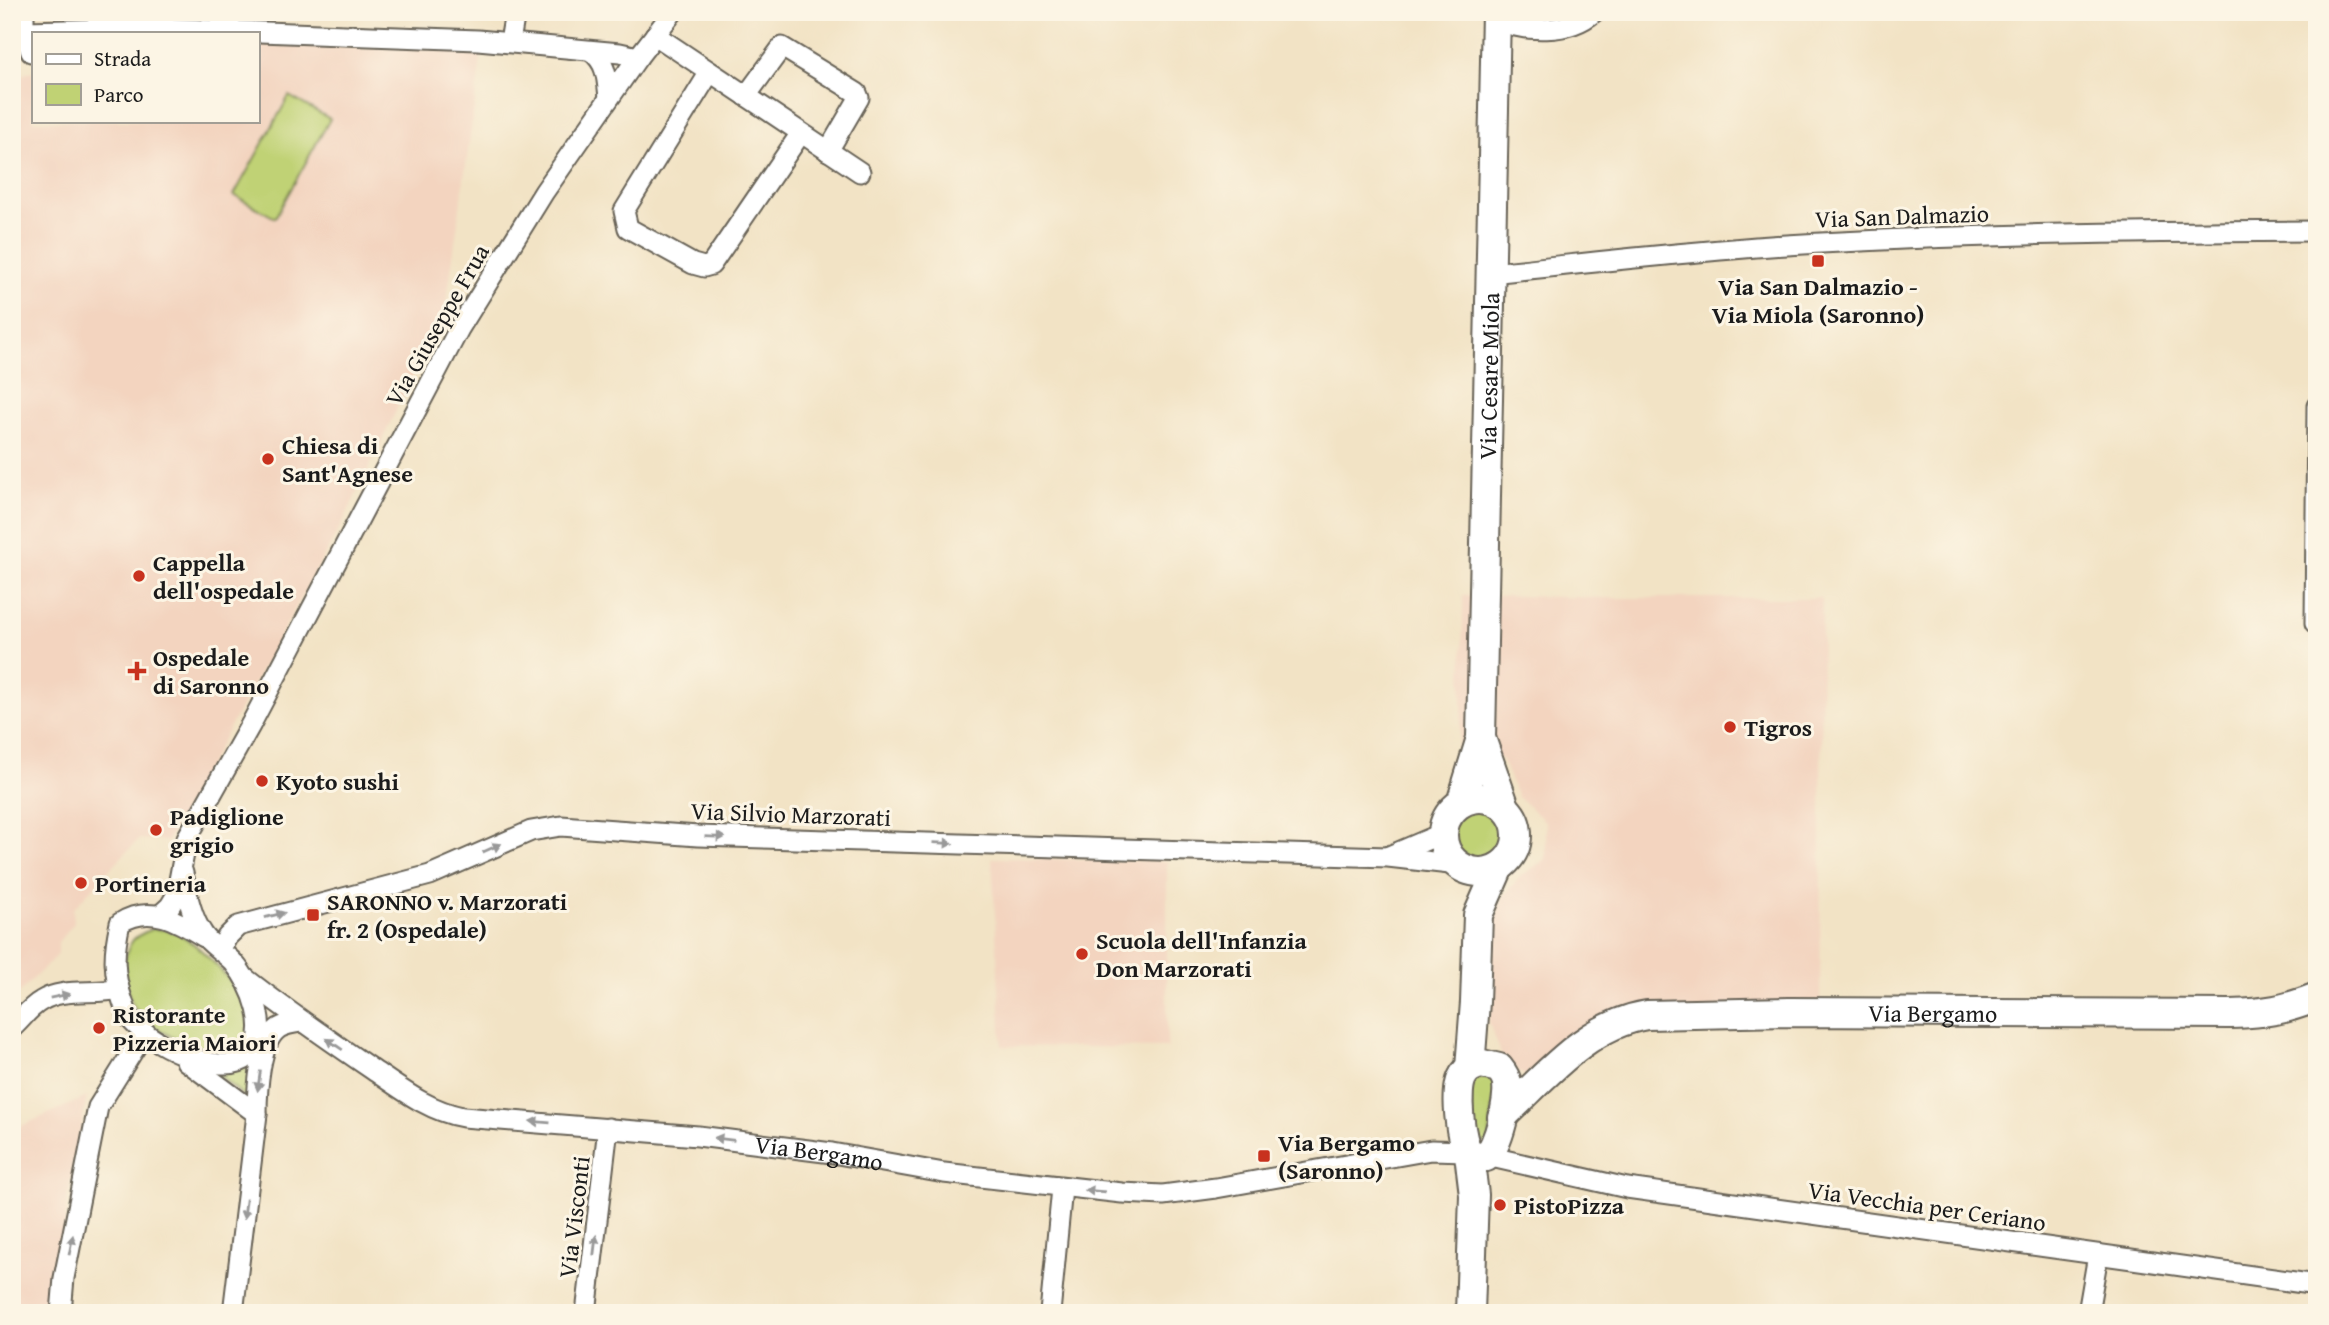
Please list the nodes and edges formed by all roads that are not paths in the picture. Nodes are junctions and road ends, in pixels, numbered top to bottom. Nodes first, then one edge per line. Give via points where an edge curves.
1 (515, 12) edge
2 (673, 12) edge
3 (1594, 12) edge
4 (1504, 15) edge
5 (20, 27) edge
6 (155, 28) junction
7 (133, 32) edge
8 (256, 32) edge
9 (259, 32) edge
10 (655, 35) junction
11 (510, 42) junction
12 (591, 51) junction
13 (25, 54) edge
14 (638, 57) junction
15 (710, 72) junction
16 (747, 96) junction
17 (609, 98) junction
18 (801, 132) junction
19 (828, 151) junction
20 (860, 172) dead end
21 (2317, 232) edge
22 (1491, 273) junction
23 (2317, 405) edge
24 (2315, 623) edge
25 (1481, 738) junction
26 (1461, 803) junction
27 (1505, 807) junction
28 (1443, 833) junction
29 (1388, 857) junction
30 (1459, 865) junction
31 (1499, 866) junction
32 (183, 869) junction
33 (160, 915) junction
34 (1478, 915) junction
35 (204, 937) junction
36 (221, 949) junction
37 (245, 978) junction
38 (119, 989) junction
39 (2317, 997) edge
40 (301, 1022) junction
41 (12, 1028) edge
42 (145, 1032) junction
43 (172, 1049) junction
44 (1559, 1063) junction
45 (1488, 1067) junction
46 (257, 1114) junction
47 (608, 1128) junction
48 (1482, 1143) junction
49 (1062, 1188) junction
50 (2098, 1255) junction
51 (2317, 1285) edge
52 (61, 1313) edge
53 (233, 1313) edge
54 (586, 1313) edge
55 (1050, 1313) edge
56 (1470, 1313) edge
57 (2088, 1313) edge

1 - 11 street
2 - 10 street, Via Giuseppe Frua
3 - 4 street via 1554,29 1512,27
4 - 22 street, Via Cesare Miola
5 - 6 street
5 - 13 street
6 - 7 street
6 - 8 street
9 - 11 street
10 - 14 street, Via Giuseppe Frua
10 - 15 street
11 - 12 street
12 - 14 street
12 - 17 street via 604,65
14 - 17 street, Via Giuseppe Frua
15 - 16 street
15 - 18 street via 624,211 628,228 693,264 711,265
16 - 18 street
16 - 19 street via 782,47 857,93 859,98
17 - 32 street, Via Giuseppe Frua via 459,329 187,838
18 - 19 street
19 - 20 street
21 - 22 street, Via San Dalmazio via 1846,242
22 - 25 street, Via Cesare Miola
23 - 24 street
25 - 26 street, Via Cesare Miola
25 - 27 street, Via Cesare Miola
26 - 27 street via 1486,798
26 - 28 street, Via Cesare Miola via 1450,812
27 - 31 street, Via Cesare Miola via 1517,838 1508,859
28 - 29 street, Via Silvio Marzorati
28 - 30 street, Via Cesare Miola via 1449,856
29 - 30 street, Via Silvio Marzorati
36 -> 29 street, Via Silvio Marzorati via 233,930 246,923 430,875 531,831 561,827 698,836
30 - 31 street via 1478,872
30 - 34 street, Via Cesare Miola
31 - 34 street, Via Cesare Miola
32 - 33 street via 176,896
32 - 35 street via 195,920
33 - 35 street
33 - 38 street via 145,913 120,923 114,950
34 - 45 street, Via Cesare Miola via 1475,1002
35 - 36 street
36 - 37 street
37 - 40 street, Via Bergamo
37 - 43 street via 260,1020 257,1042 248,1057 232,1064 208,1063
41 -> 38 street via 41,1000 58,994
38 - 42 street via 129,1017
39 - 44 street, Via Bergamo via 2285,1010 2231,1014 1647,1015 1597,1033
40 -> 46 street via 271,1036 260,1073
47 -> 40 street, Via Bergamo via 446,1114
42 - 43 street
52 -> 42 street via 98,1107
43 - 46 street
44 - 45 street
44 - 48 street, Via Bergamo
45 - 48 street, Via Cesare Miola via 1507,1083
45 - 48 street via 1463,1075 1459,1088
46 -> 53 street
49 -> 47 street, Via Bergamo via 832,1153
54 -> 47 street, Via Visconti
48 -> 49 street, Via Bergamo via 1163,1195
48 - 50 street, Via Vecchia per Ceriano via 1532,1166 1627,1188
48 - 56 street via 1474,1195
49 - 55 street
50 - 51 street, Via Vecchia per Ceriano
50 - 57 street

